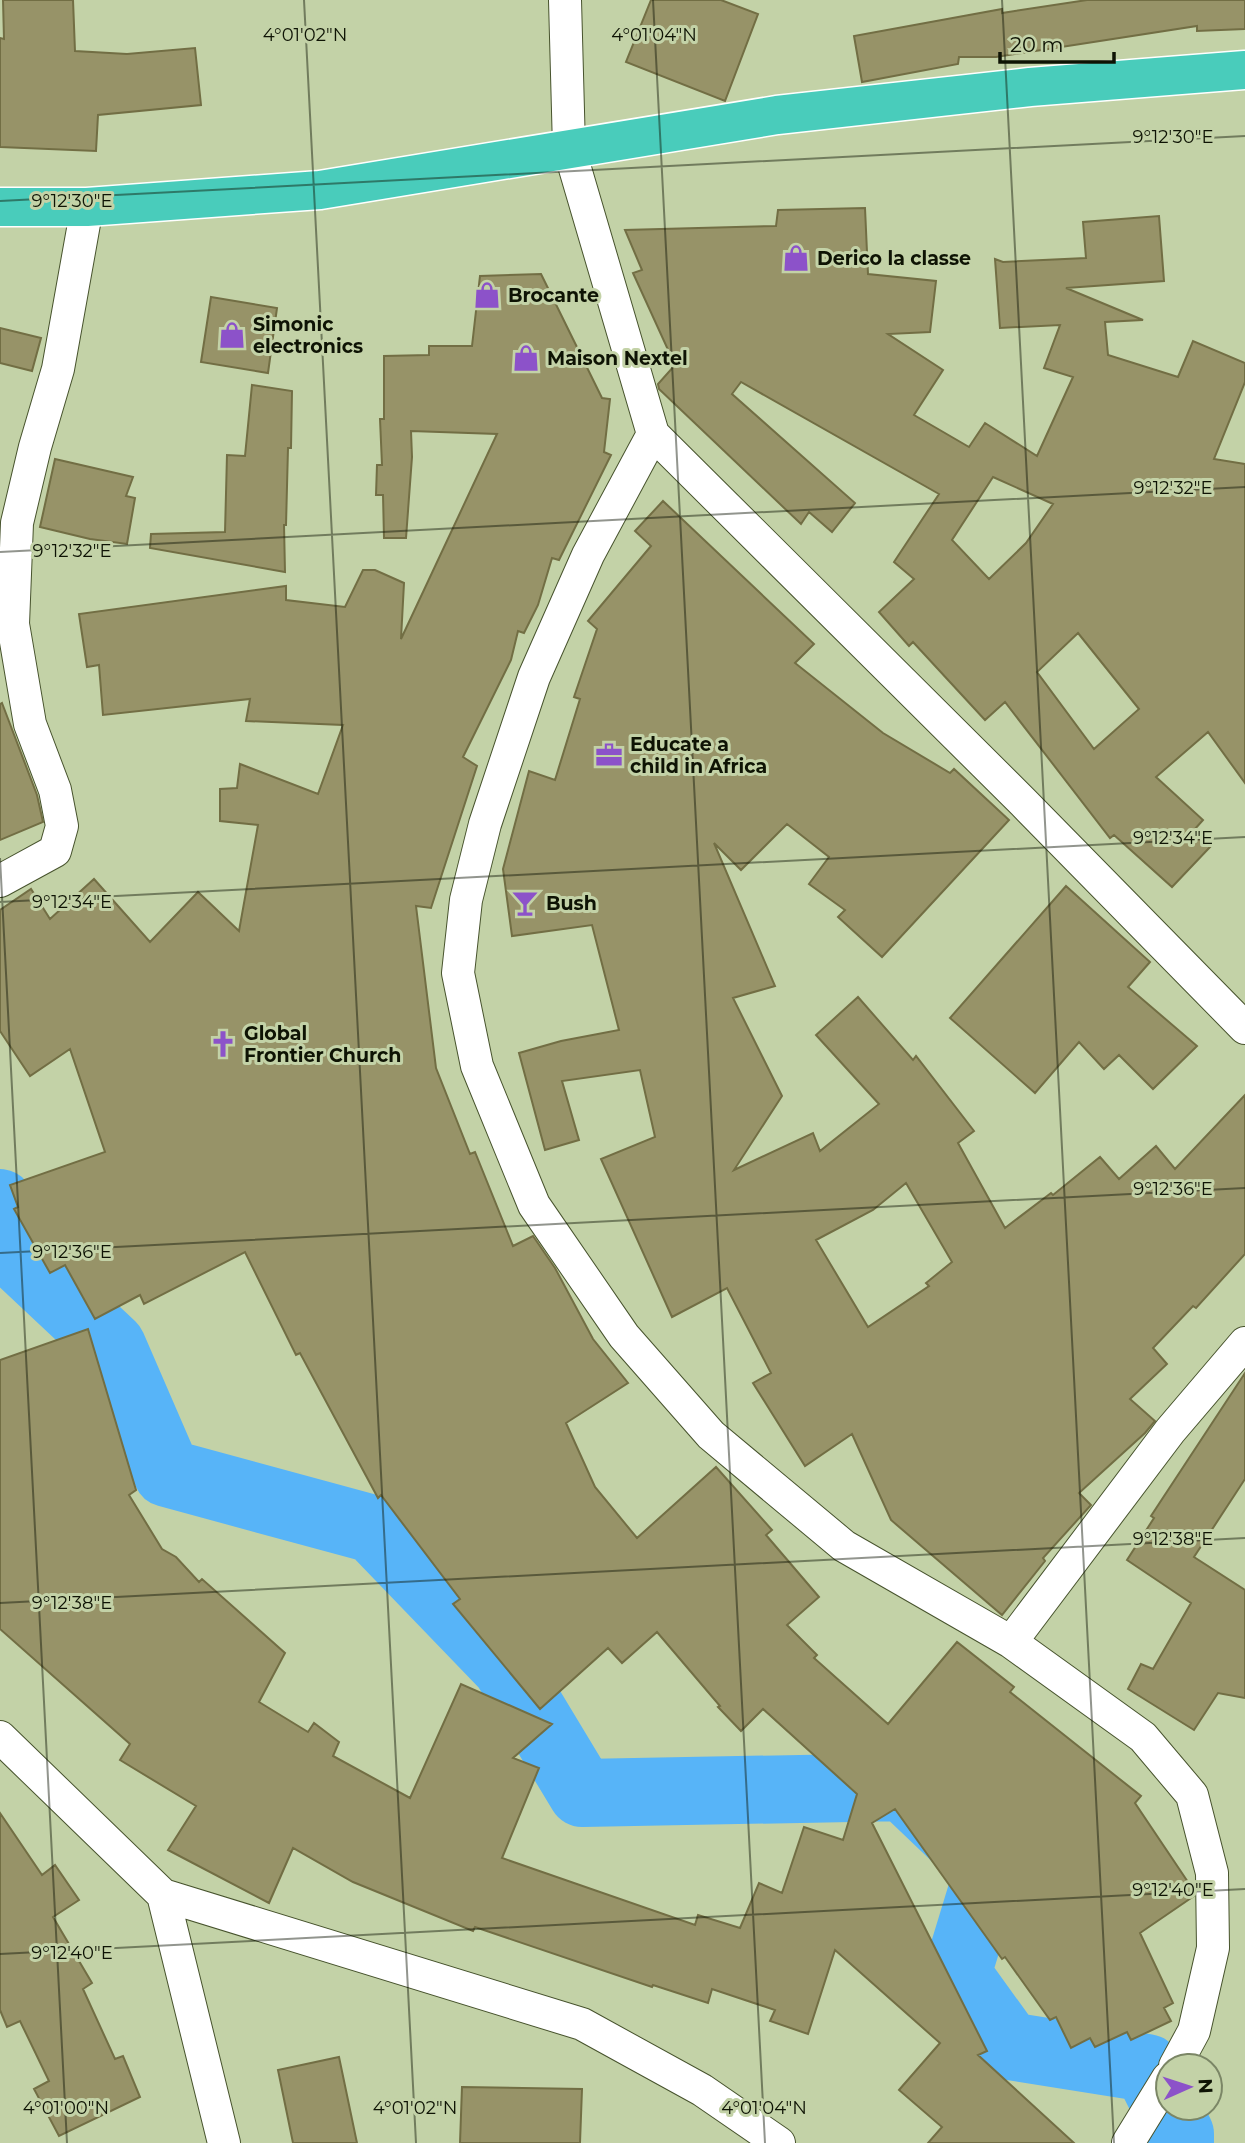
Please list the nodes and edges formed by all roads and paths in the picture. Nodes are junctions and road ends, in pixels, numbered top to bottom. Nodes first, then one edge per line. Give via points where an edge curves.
1 (565, 0) edge
2 (1245, 70) edge
3 (569, 148) junction
4 (0, 207) edge
5 (87, 207) junction
6 (653, 434) junction
7 (0, 881) edge
8 (1245, 1028) edge
9 (1245, 1343) edge
10 (1011, 1642) junction
11 (0, 1737) edge
12 (163, 1895) junction
13 (1182, 2052) edge
14 (1154, 2100) edge
15 (224, 2143) edge
16 (779, 2143) edge
17 (1128, 2143) edge

1 - 3 street
2 - 3 highway via 1030,87 777,115
3 - 5 highway via 320,190
3 - 6 street
4 - 5 highway
5 - 7 street via 58,369 17,523 13,624 30,724 55,790 62,826 55,851
6 - 8 street
6 - 10 street via 588,555 534,677 485,824 466,900 458,973 477,1066 534,1205 624,1336 711,1434 844,1546
9 - 10 street via 1170,1431
10 - 13 street via 1143,1737 1192,1795 1212,1872 1213,1948 1194,2031
11 - 12 street
12 - 15 street
12 - 16 street via 582,2024 702,2091
14 - 17 street

